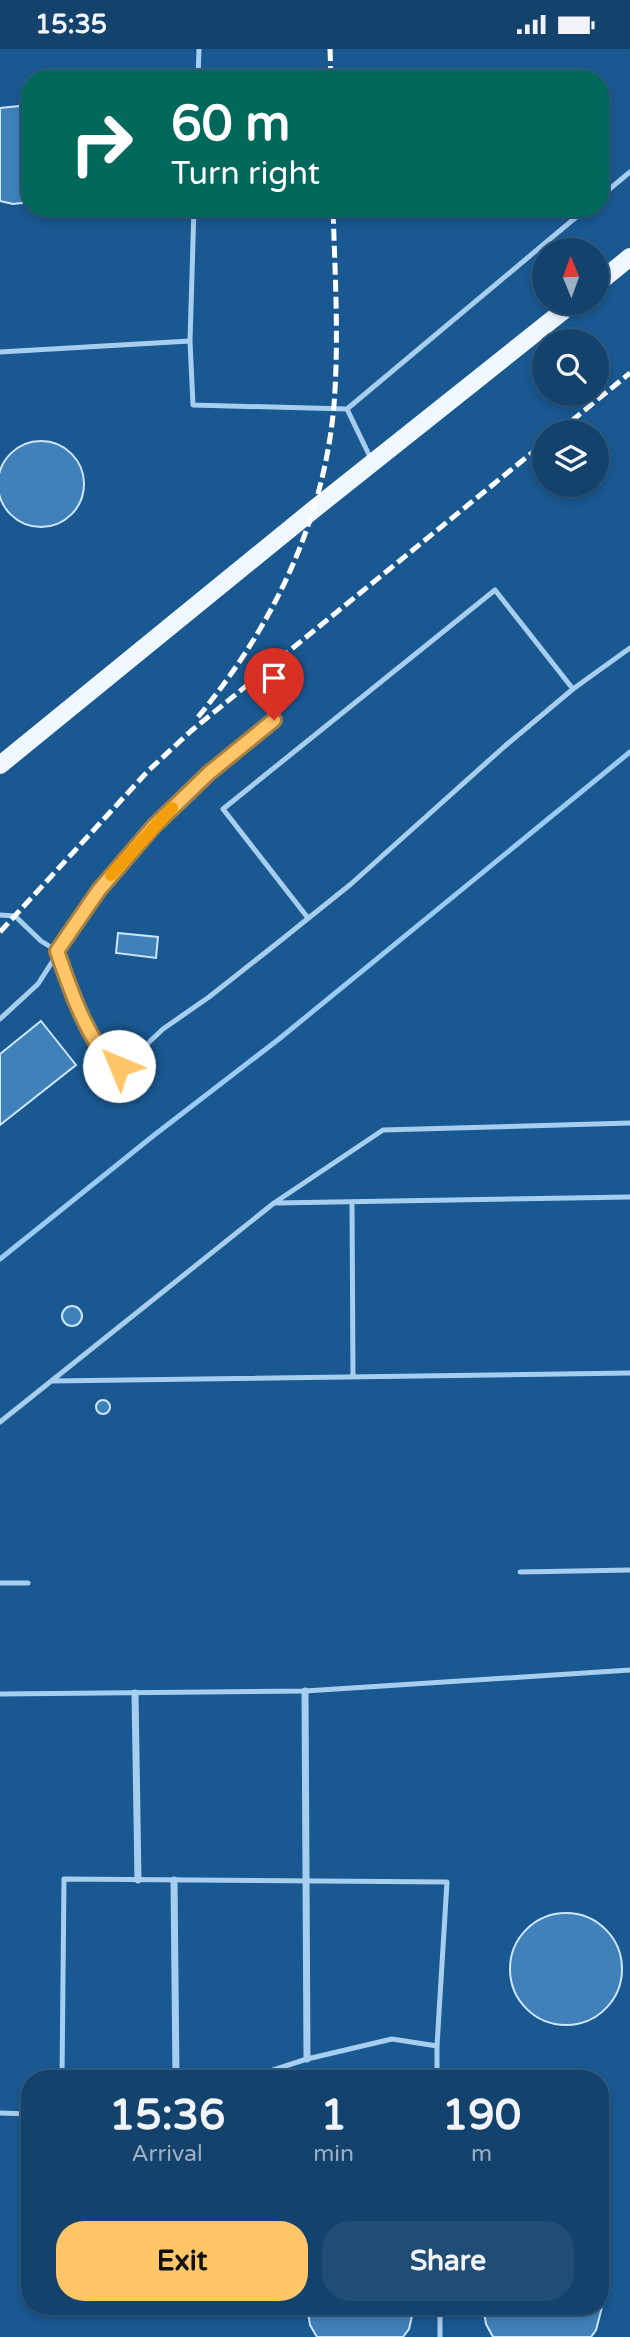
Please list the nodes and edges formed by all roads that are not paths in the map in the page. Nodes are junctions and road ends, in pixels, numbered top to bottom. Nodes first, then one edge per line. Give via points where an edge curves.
1 (199, 49) edge
2 (198, 70) edge
3 (630, 172) edge
4 (609, 190) edge
5 (194, 217) edge
6 (576, 217) edge
7 (630, 257) edge
8 (609, 274) edge
9 (558, 315) edge
10 (190, 341) junction
11 (0, 352) edge
12 (347, 408) junction
13 (373, 464) junction
14 (630, 648) edge
15 (573, 689) junction
16 (274, 720) dead end
17 (0, 765) edge
18 (0, 915) edge
19 (309, 918) junction
20 (57, 951) junction
21 (0, 1019) edge
22 (630, 1123) edge
23 (630, 1197) edge
24 (352, 1202) junction
25 (274, 1203) junction
26 (630, 1373) edge
27 (353, 1377) junction
28 (51, 1381) junction
29 (0, 1422) edge
30 (630, 1570) edge
31 (520, 1572) dead end
32 (0, 1583) edge
33 (28, 1583) dead end
34 (630, 1670) edge
35 (305, 1691) junction
36 (135, 1693) junction
37 (0, 1694) edge
38 (138, 1879) junction
39 (174, 1880) junction
40 (306, 1881) junction
41 (437, 2046) junction
42 (307, 2059) junction
43 (62, 2070) edge
44 (176, 2070) edge
45 (273, 2070) edge
46 (437, 2070) edge
47 (0, 2113) edge
48 (21, 2114) edge
49 (440, 2315) edge
50 (440, 2337) edge

1 - 2 lane
3 - 4 lane
5 - 10 lane
6 - 12 lane
7 - 8 main road
9 - 13 main road
10 - 11 lane
10 - 12 lane via 193,405
12 - 13 lane
13 - 17 main road
14 - 15 lane
15 - 19 lane
15 - 19 lane via 495,590 223,809
16 - 20 lane via 154,826 99,890
18 - 20 lane via 15,916
19 - 20 lane via 119,1066 112,1066 97,1047
20 - 21 lane via 38,983
22 - 25 lane via 383,1130
23 - 24 lane
24 - 25 lane
24 - 27 lane
25 - 28 lane
26 - 27 lane
27 - 28 lane
28 - 29 lane
30 - 31 lane
32 - 33 lane
34 - 35 lane
35 - 36 lane
35 - 40 street
36 - 37 lane
36 - 38 street
38 - 39 lane
38 - 43 lane via 64,1879
39 - 40 lane
39 - 44 street
40 - 41 lane via 447,1882
40 - 42 street
41 - 42 lane via 392,2039
41 - 46 lane
42 - 45 lane
47 - 48 lane
49 - 50 lane

